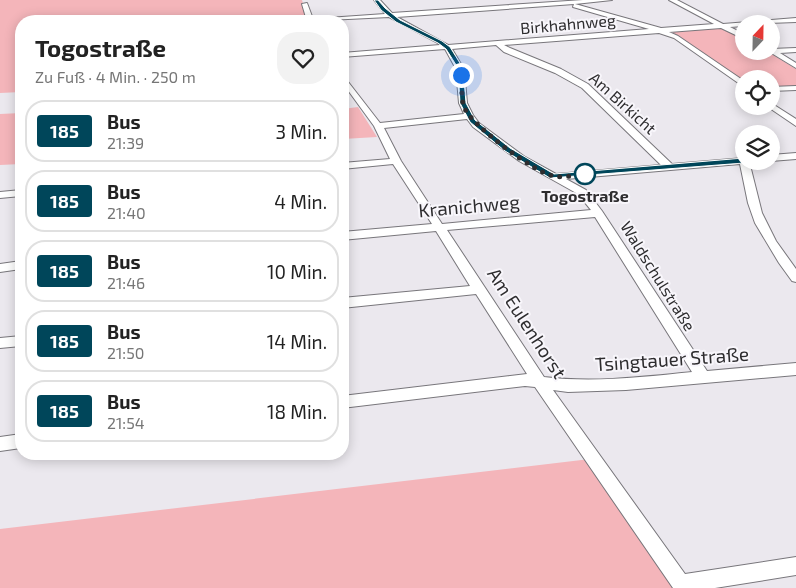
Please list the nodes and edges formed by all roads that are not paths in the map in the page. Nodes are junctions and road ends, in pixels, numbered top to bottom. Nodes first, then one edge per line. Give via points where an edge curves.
1 (377, 0) edge
2 (551, 0) edge
3 (609, 0) edge
4 (672, 0) edge
5 (562, 3) junction
6 (305, 4) dead end
7 (308, 15) edge
8 (389, 15) junction
9 (349, 18) edge
10 (796, 20) edge
11 (721, 25) junction
12 (659, 30) junction
13 (735, 32) edge
14 (498, 43) junction
15 (447, 46) junction
16 (796, 50) edge
17 (780, 51) edge
18 (349, 54) edge
19 (780, 56) edge
20 (796, 66) edge
21 (735, 79) edge
22 (349, 86) edge
23 (796, 88) edge
24 (780, 89) edge
25 (780, 111) edge
26 (469, 116) junction
27 (796, 123) edge
28 (378, 126) junction
29 (796, 156) edge
30 (780, 157) edge
31 (396, 161) junction
32 (735, 162) edge
33 (349, 165) edge
34 (668, 166) junction
35 (747, 170) edge
36 (553, 176) junction
37 (15, 194) edge
38 (0, 195) edge
39 (598, 212) junction
40 (440, 228) junction
41 (349, 235) edge
42 (15, 267) edge
43 (0, 268) edge
44 (796, 278) edge
45 (479, 289) junction
46 (349, 302) edge
47 (15, 342) edge
48 (0, 343) edge
49 (796, 369) edge
50 (703, 377) junction
51 (539, 381) junction
52 (349, 401) edge
53 (15, 442) edge
54 (0, 444) edge
55 (796, 566) edge
56 (683, 586) edge

1 - 8 street
2 - 5 street
3 - 5 street
4 - 11 street
5 - 8 street
5 - 12 street
6 - 7 street
8 - 9 street
8 - 15 street
10 - 11 street, Birkhahnweg
11 - 12 street, Birkhahnweg
11 - 13 street
12 - 14 street, Birkhahnweg
12 - 21 street via 676,37
14 - 15 street, Birkhahnweg
14 - 34 street, Am Birkicht via 506,50 585,86
15 - 18 street, Birkhahnweg
15 - 26 street via 460,68 462,98
16 - 17 street
19 - 20 street
22 - 28 street, Am Eulenhorst
23 - 24 street
25 - 27 street
26 - 28 street
26 - 36 street, Waldschulstraße via 508,150
28 - 31 street, Am Eulenhorst
29 - 30 street
31 - 33 street
31 - 40 street, Am Eulenhorst
32 - 34 street
34 - 36 street
35 - 44 street via 760,223
36 - 39 street, Waldschulstraße via 582,192
37 - 38 street
39 - 40 street, Kranichweg
39 - 50 street, Waldschulstraße
40 - 41 street, Kranichweg
40 - 45 street, Am Eulenhorst
42 - 43 street
45 - 46 street
45 - 51 street, Am Eulenhorst
47 - 48 street
49 - 50 street, Tsingtauer Straße
50 - 51 street, Tsingtauer Straße via 568,386
51 - 52 street, Tsingtauer Straße
51 - 56 street, Am Eulenhorst
53 - 54 street
55 - 56 street

